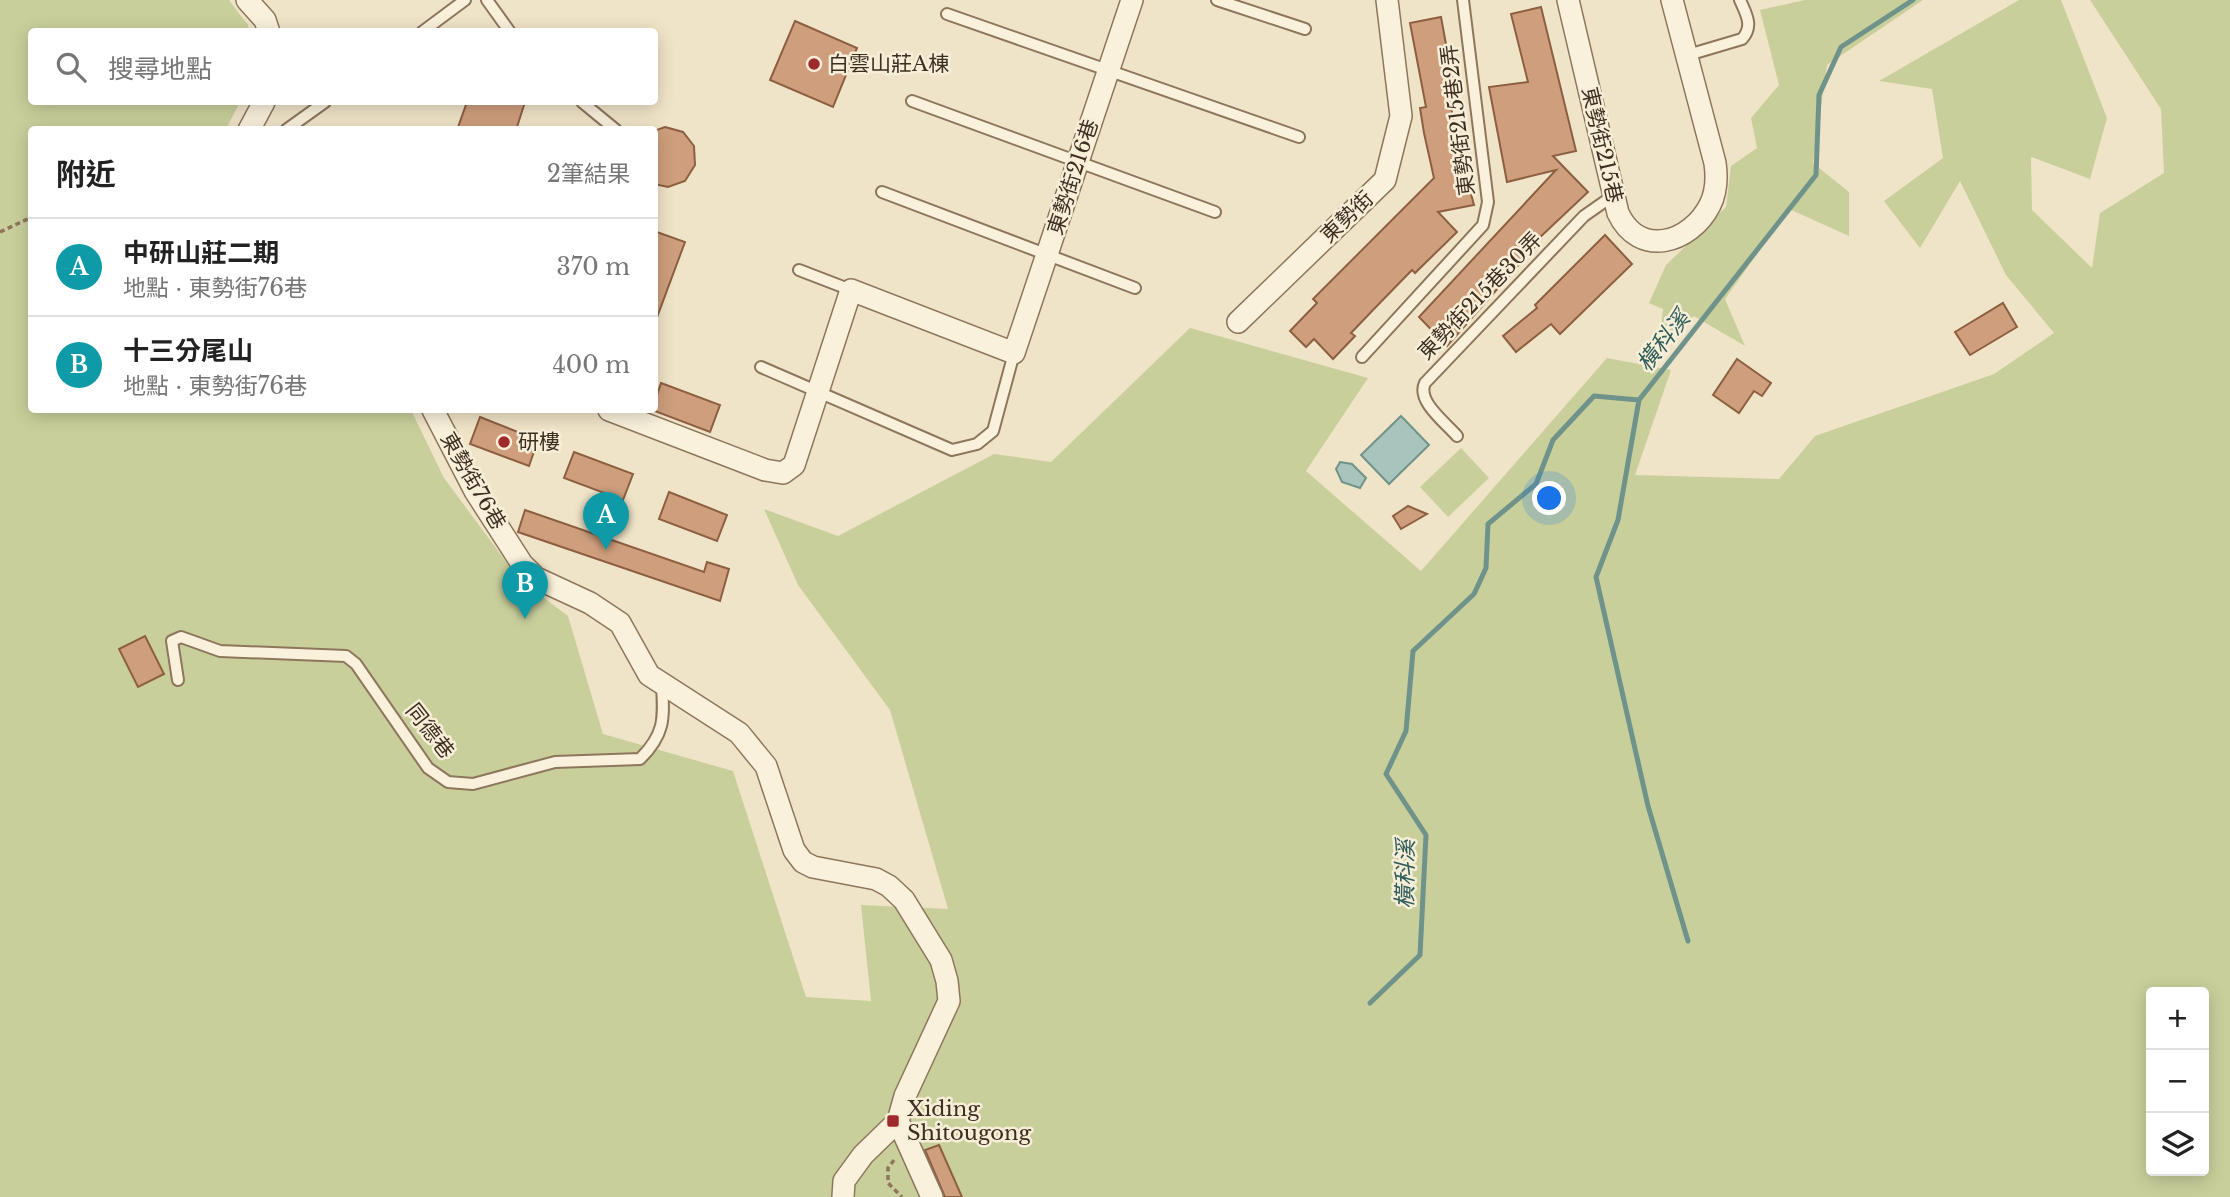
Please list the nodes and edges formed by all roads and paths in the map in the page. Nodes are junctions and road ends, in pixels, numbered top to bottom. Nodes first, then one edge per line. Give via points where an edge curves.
1 (247, 0) edge
2 (465, 0) edge
3 (487, 0) edge
4 (1132, 0) edge
5 (1217, 0) edge
6 (1387, 0) edge
7 (1463, 0) edge
8 (1567, 0) edge
9 (1672, 0) edge
10 (1740, 0) edge
11 (947, 14) dead end
12 (268, 28) edge
13 (427, 28) edge
14 (507, 28) edge
15 (1305, 29) dead end
16 (1688, 55) junction
17 (1109, 70) junction
18 (912, 101) dead end
19 (262, 105) edge
20 (321, 105) edge
21 (586, 105) edge
22 (251, 126) edge
23 (292, 126) edge
24 (611, 126) edge
25 (1299, 137) dead end
26 (1078, 162) junction
27 (882, 192) dead end
28 (1615, 195) junction
29 (1215, 212) dead end
30 (28, 219) edge
31 (0, 232) edge
32 (1047, 254) junction
33 (799, 270) dead end
34 (1135, 288) dead end
35 (851, 289) junction
36 (1238, 322) dead end
37 (1014, 353) junction
38 (1362, 357) dead end
39 (761, 368) dead end
40 (818, 391) junction
41 (435, 413) edge
42 (617, 413) edge
43 (1457, 436) dead end
44 (178, 680) dead end
45 (662, 685) junction
46 (898, 1121) junction
47 (843, 1197) edge
48 (932, 1197) edge

1 - 12 street
2 - 13 lane
3 - 14 lane
4 - 17 street, 東勢街216巷
5 - 15 lane
6 - 36 street, 東勢街 via 1401,116 1385,180
7 - 38 lane, 東勢街215巷2弄 via 1488,202 1483,225
8 - 28 street, 東勢街215巷
9 - 16 street, 東勢街215巷
10 - 16 lane via 1749,22 1746,35
11 - 17 lane
16 - 28 street, 東勢街215巷 via 1715,163 1716,187 1709,206 1686,231 1652,242 1625,228
17 - 25 lane
17 - 26 street, 東勢街216巷
18 - 26 lane
19 - 22 street
20 - 23 lane
21 - 24 lane
26 - 29 lane
26 - 32 street, 東勢街216巷
27 - 32 lane
28 - 43 lane, 東勢街215巷30弄 via 1584,216 1425,383 1424,399
30 - 31 path
32 - 34 lane
32 - 37 street, 東勢街216巷
33 - 35 lane
35 - 37 street
35 - 40 street
37 - 40 lane via 993,431 977,443 952,450
39 - 40 lane
40 - 42 street via 794,465 783,473
41 - 45 street, 東勢街76巷 via 475,491 522,564 536,578 620,623 649,675
44 - 45 lane, 同德巷 via 172,641 181,637 220,650 346,656 428,768 448,782 473,784 555,762 640,759 656,743 664,718
45 - 46 street, 東勢街76巷 via 739,733 766,766 794,850 803,862 876,878 889,886 904,900 941,960 949,1001
46 - 47 street via 844,1181
46 - 48 street

